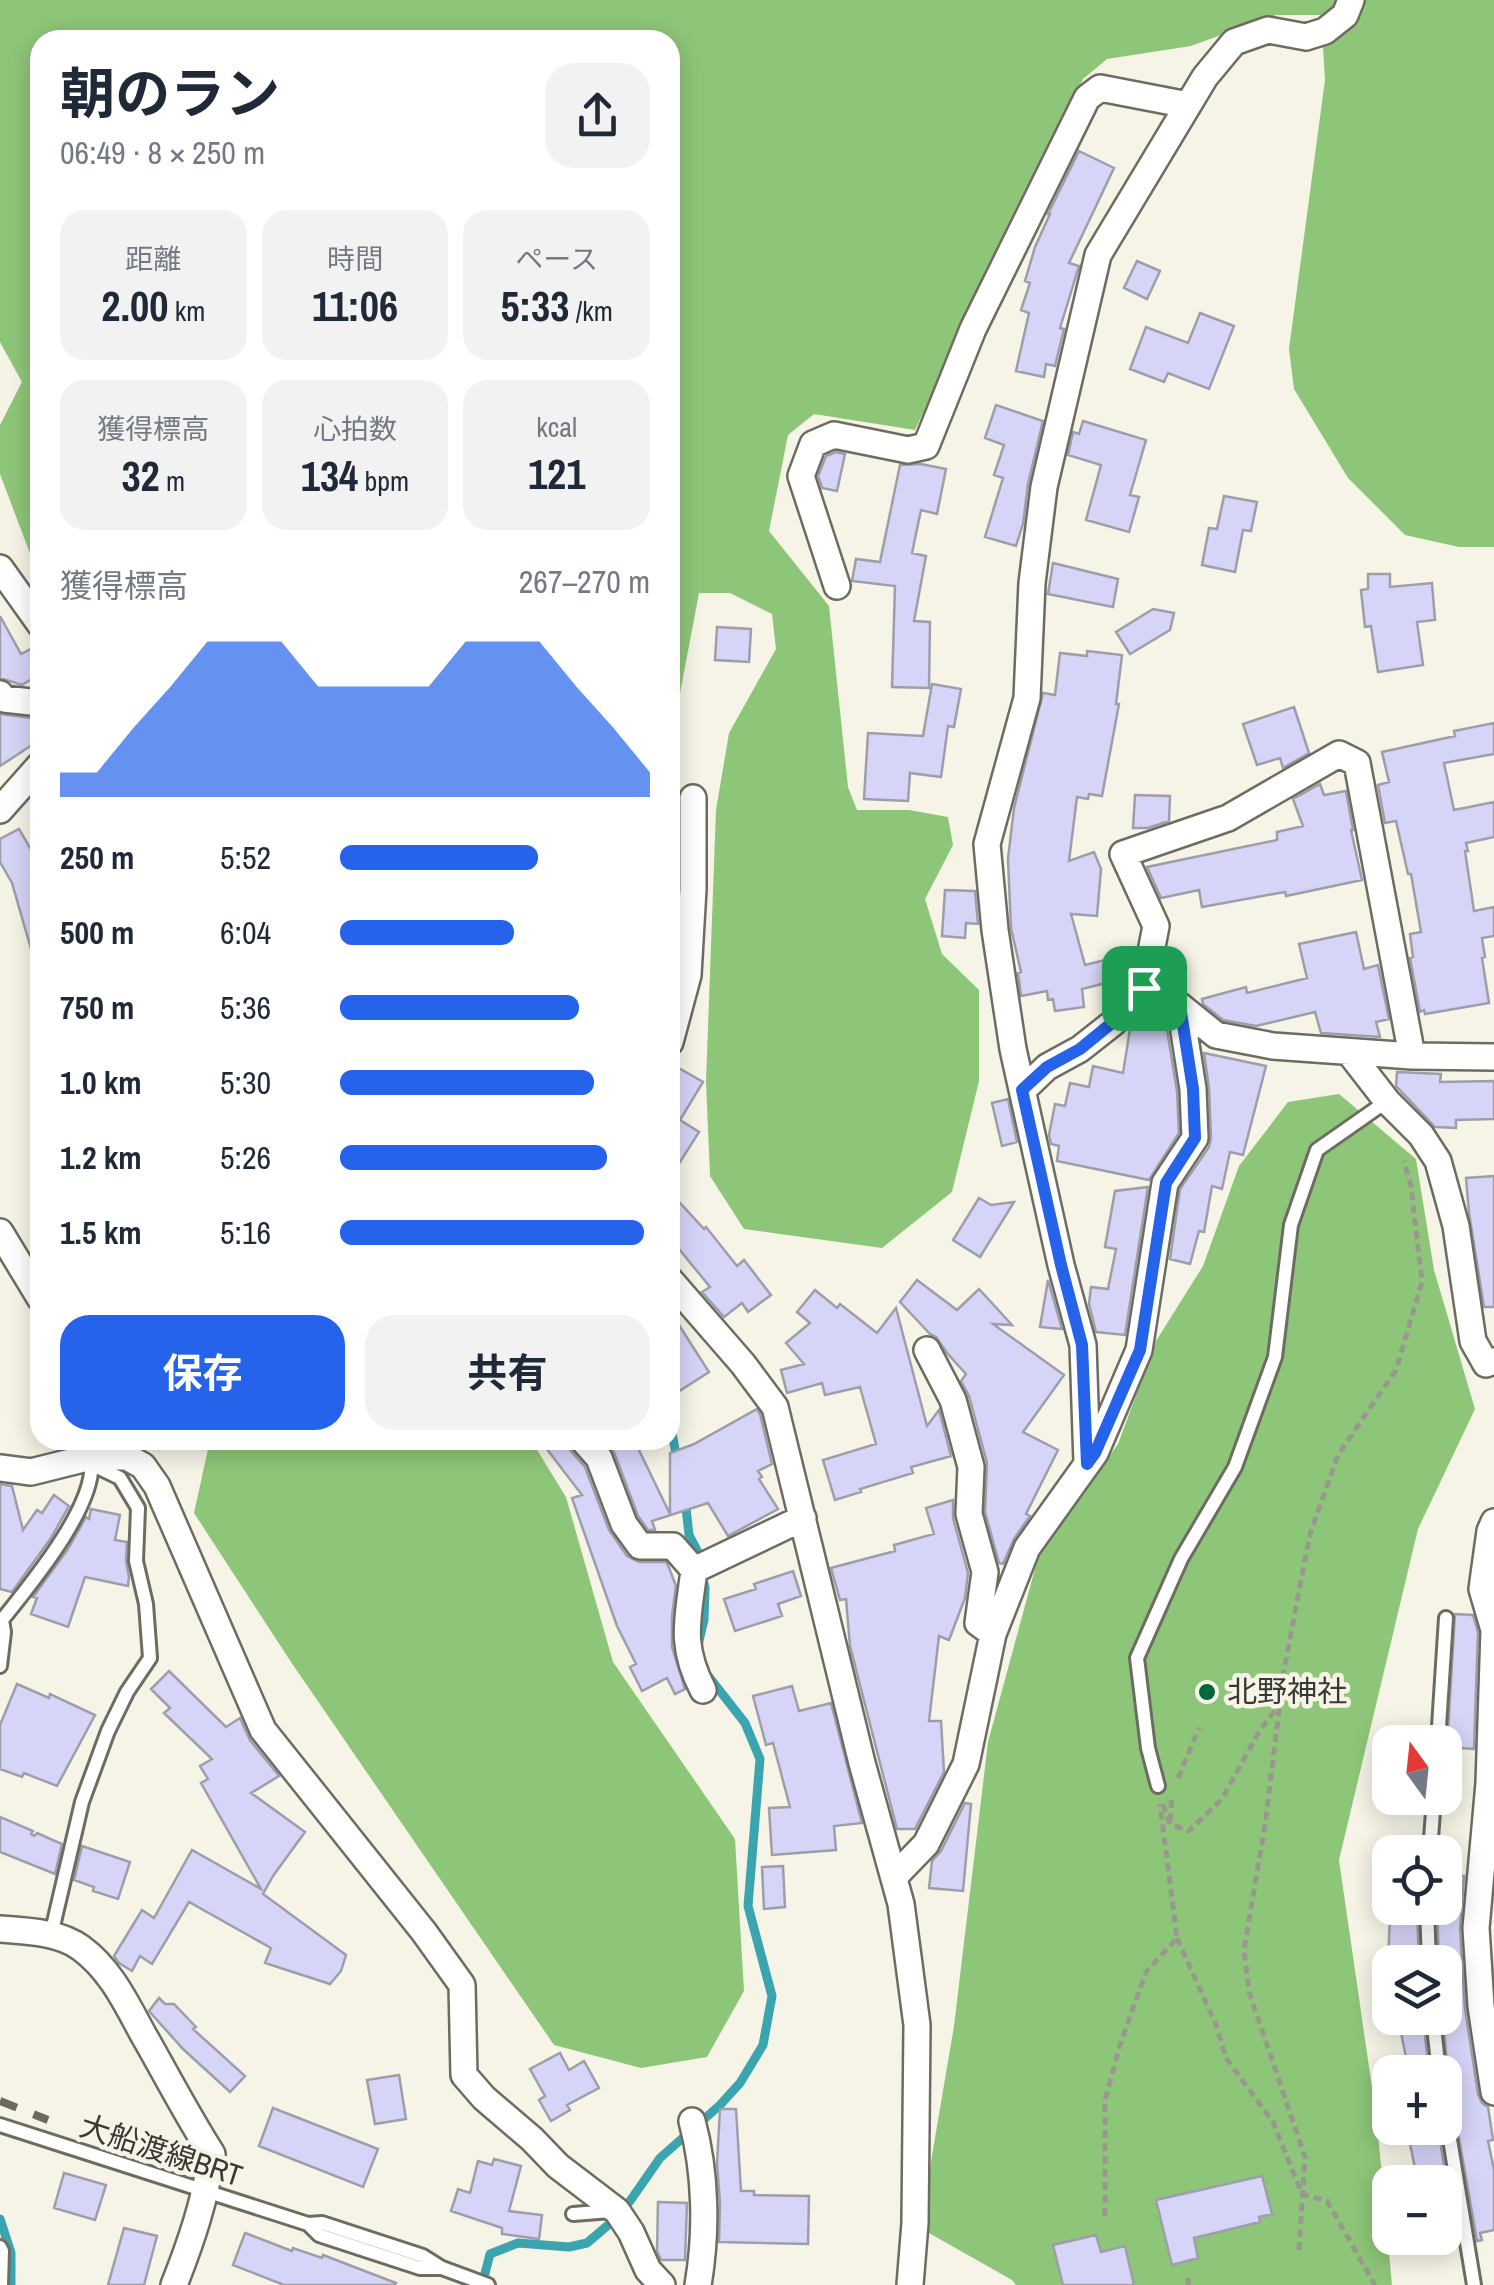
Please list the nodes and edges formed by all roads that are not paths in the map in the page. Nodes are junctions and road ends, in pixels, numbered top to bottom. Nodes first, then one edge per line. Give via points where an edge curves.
1 (1351, 0) edge
2 (1188, 105) junction
3 (0, 568) edge
4 (838, 586) dead end
5 (30, 610) edge
6 (0, 694) edge
7 (30, 703) edge
8 (30, 776) edge
9 (694, 798) dead end
10 (0, 810) edge
11 (1144, 988) junction
12 (680, 1005) edge
13 (1180, 1006) junction
14 (1349, 1052) junction
15 (1412, 1056) junction
16 (1494, 1057) edge
17 (1022, 1090) junction
18 (1387, 1101) junction
19 (0, 1232) edge
20 (30, 1282) edge
21 (680, 1291) edge
22 (927, 1350) dead end
23 (1494, 1361) edge
24 (133, 1450) edge
25 (592, 1450) edge
26 (92, 1461) junction
27 (1087, 1464) junction
28 (143, 1466) junction
29 (0, 1468) edge
30 (804, 1518) junction
31 (1494, 1522) edge
32 (699, 1568) junction
33 (1446, 1618) dead end
34 (1, 1619) edge
35 (1494, 1631) edge
36 (993, 1634) junction
37 (0, 1666) edge
38 (702, 1690) dead end
39 (1439, 1725) edge
40 (1158, 1786) road end
41 (894, 1877) junction
42 (0, 1929) edge
43 (51, 1936) junction
44 (1494, 2092) edge
45 (692, 2121) dead end
46 (0, 2125) edge
47 (1451, 2145) edge
48 (206, 2193) junction
49 (573, 2214) dead end
50 (623, 2220) junction
51 (0, 2247) edge
52 (1, 2285) edge
53 (174, 2285) edge
54 (488, 2285) edge
55 (662, 2285) edge
56 (698, 2285) edge
57 (910, 2285) edge
58 (1474, 2285) edge

1 - 2 street via 1345,15 1306,37 1268,30 1234,42
2 - 4 street via 1100,88 1087,98 973,329 926,446 908,450 834,435 813,444 801,476
2 - 17 street via 1098,255 1044,487 1027,698 987,844
3 - 5 street
6 - 7 street
8 - 10 street
9 - 12 street via 688,975
11 - 13 street
11 - 15 street via 1156,926 1123,854 1228,818 1339,754 1357,763
11 - 17 street via 1113,1022
13 - 14 street via 1216,1036
13 - 27 street via 1195,1138 1166,1183 1140,1350
14 - 15 street
14 - 18 street
15 - 16 street
17 - 27 street via 1082,1345
18 - 23 street via 1438,1160 1456,1226 1473,1341 1486,1364
18 - 40 lane via 1317,1150 1291,1225 1276,1357 1235,1466 1181,1559 1137,1658
19 - 20 street
21 - 30 street via 776,1407
22 - 36 street via 952,1400 970,1466 969,1514 985,1572 978,1624
24 - 28 street
25 - 32 street via 640,1546 673,1546
26 - 28 street via 126,1457
26 - 29 street via 31,1472
26 - 34 lane via 85,1496 55,1551
26 - 43 lane via 120,1478 138,1508 136,1561 150,1658 108,1732 82,1802
27 - 36 street via 1027,1548
28 - 50 street via 262,1730 462,1985 464,2075
30 - 32 street
30 - 41 street
31 - 35 street via 1482,1589
32 - 38 street via 686,1640
33 - 39 lane
34 - 37 lane
35 - 44 street via 1476,1928
36 - 41 street via 966,1764 926,1844
41 - 57 street via 917,2025
42 - 43 street
43 - 48 street via 79,1945 114,1981 212,2154
45 - 56 street via 701,2154 704,2251
46 - 48 lane, 大船渡線BRT
47 - 58 lane
48 - 53 street
48 - 54 lane, 大船渡線BRT
49 - 50 lane
50 - 55 street
51 - 52 lane

